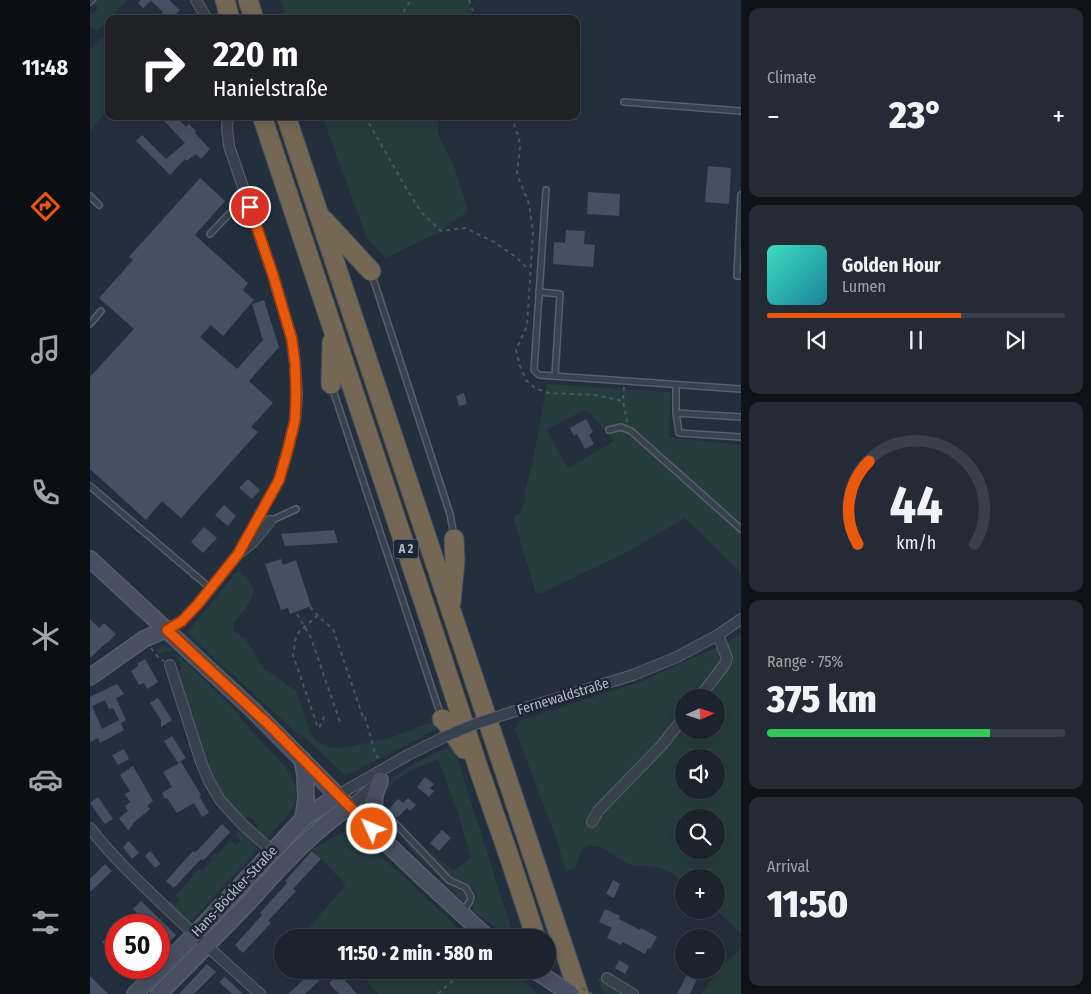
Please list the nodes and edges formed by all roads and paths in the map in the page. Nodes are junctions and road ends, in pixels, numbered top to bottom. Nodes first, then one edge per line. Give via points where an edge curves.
1 (196, 0) edge
2 (225, 0) edge
3 (248, 0) edge
4 (412, 0) edge
5 (469, 0) edge
6 (205, 15) edge
7 (229, 15) edge
8 (253, 15) edge
9 (402, 15) edge
10 (475, 15) edge
11 (624, 102) dead end
12 (741, 110) edge
13 (228, 120) edge
14 (263, 120) edge
15 (287, 120) edge
16 (367, 120) edge
17 (546, 190) dead end
18 (741, 195) edge
19 (90, 196) edge
20 (99, 205) dead end
21 (250, 207) junction
22 (741, 212) edge
23 (318, 213) junction
24 (210, 234) dead end
25 (530, 271) dead end
26 (371, 272) joint
27 (741, 276) edge
28 (539, 292) junction
29 (101, 311) dead end
30 (90, 324) edge
31 (333, 328) junction
32 (554, 376) junction
33 (625, 381) junction
34 (331, 384) joint
35 (676, 385) junction
36 (741, 389) edge
37 (676, 413) junction
38 (741, 417) edge
39 (609, 430) dead end
40 (631, 431) junction
41 (741, 437) edge
42 (90, 486) edge
43 (296, 510) dead end
44 (270, 522) joint
45 (741, 528) edge
46 (454, 539) joint
47 (238, 554) junction
48 (90, 559) edge
49 (211, 588) junction
50 (310, 607) dead end
51 (451, 610) junction
52 (296, 614) dead end
53 (318, 615) junction
54 (741, 619) edge
55 (304, 627) junction
56 (167, 630) junction
57 (718, 635) junction
58 (144, 639) junction
59 (170, 665) joint
60 (90, 677) edge
61 (706, 689) edge
62 (325, 715) dead end
63 (340, 725) dead end
64 (443, 728) junction
65 (675, 728) edge
66 (408, 755) junction
67 (302, 759) junction
68 (379, 760) dead end
69 (479, 770) junction
70 (380, 780) junction
71 (338, 795) junction
72 (349, 807) junction
73 (303, 819) junction
74 (394, 822) dead end
75 (592, 822) dead end
76 (90, 828) edge
77 (385, 842) junction
78 (272, 851) junction
79 (462, 914) junction
80 (484, 929) edge
81 (533, 929) edge
82 (194, 935) junction
83 (207, 947) junction
84 (607, 978) dead end
85 (454, 979) edge
86 (548, 979) edge
87 (549, 979) edge
88 (135, 994) edge
89 (159, 994) edge
90 (260, 994) edge
91 (438, 994) edge
92 (554, 994) edge
93 (571, 994) edge
94 (578, 994) edge
95 (633, 994) edge

1 - 6 street
2 - 7 highway
3 - 8 highway
4 - 9 path
5 - 10 path
11 - 12 lane
13 - 21 street via 229,146
14 - 31 highway, A 2
15 - 23 highway, A 2
16 - 25 path via 421,212 441,231 465,228 494,242
17 - 28 lane
18 - 22 lane
19 - 20 lane
21 - 24 lane via 230,213
21 - 47 street via 292,340 296,394 295,420 279,480
22 - 27 lane via 737,276
23 - 26 highway
23 - 51 highway, A 2
26 - 46 lane via 450,514
28 - 32 lane via 534,370 539,375
28 - 32 lane via 560,294
29 - 30 lane
31 - 34 highway
31 - 69 highway, A 2
32 - 33 lane
33 - 35 lane
33 - 40 path via 623,400
34 - 64 lane
35 - 36 lane
35 - 37 lane
37 - 38 lane
37 - 41 lane via 679,433
39 - 40 lane via 621,427
40 - 45 lane
42 - 49 lane
43 - 44 lane
44 - 47 street
46 - 51 highway
47 - 49 street
48 - 56 main road
49 - 56 street via 182,621
50 - 53 path
51 - 94 highway, A 2
52 - 55 path
53 - 55 path
53 - 68 path via 333,629
54 - 57 street, Fernewaldstraße
55 - 62 path via 296,636 293,655 319,728
55 - 63 path via 311,638
56 - 58 main road
56 - 67 main road
57 - 61 street via 727,658
57 - 64 street, Fernewaldstraße, bridge via 633,675 506,714
58 - 59 path via 158,657
58 - 60 main road
59 - 78 street via 209,781 236,818
64 - 66 street, Fernewaldstraße
64 - 69 highway via 445,721
65 - 75 street via 598,810
66 - 70 street, Fernewaldstraße
66 - 71 street, Fernewaldstraße
67 - 71 main road
67 - 73 main road via 306,799
69 - 81 highway, A 2
70 - 72 street, Fernewaldstraße
70 - 77 main road via 375,805
71 - 72 main road
71 - 73 main road, Hans-Böckler-Straße
72 - 77 main road
72 - 83 main road, Hans-Böckler-Straße via 314,833
73 - 78 main road, Hans-Böckler-Straße
74 - 79 lane via 449,880 466,888 471,896
76 - 82 street via 129,872
77 - 79 main road
78 - 82 main road, Hans-Böckler-Straße
79 - 80 main road
82 - 83 street
82 - 88 main road, Hans-Böckler-Straße
83 - 89 main road, Hans-Böckler-Straße
83 - 90 street
84 - 95 street
85 - 91 path
86 - 93 main road, bridge
87 - 92 highway

